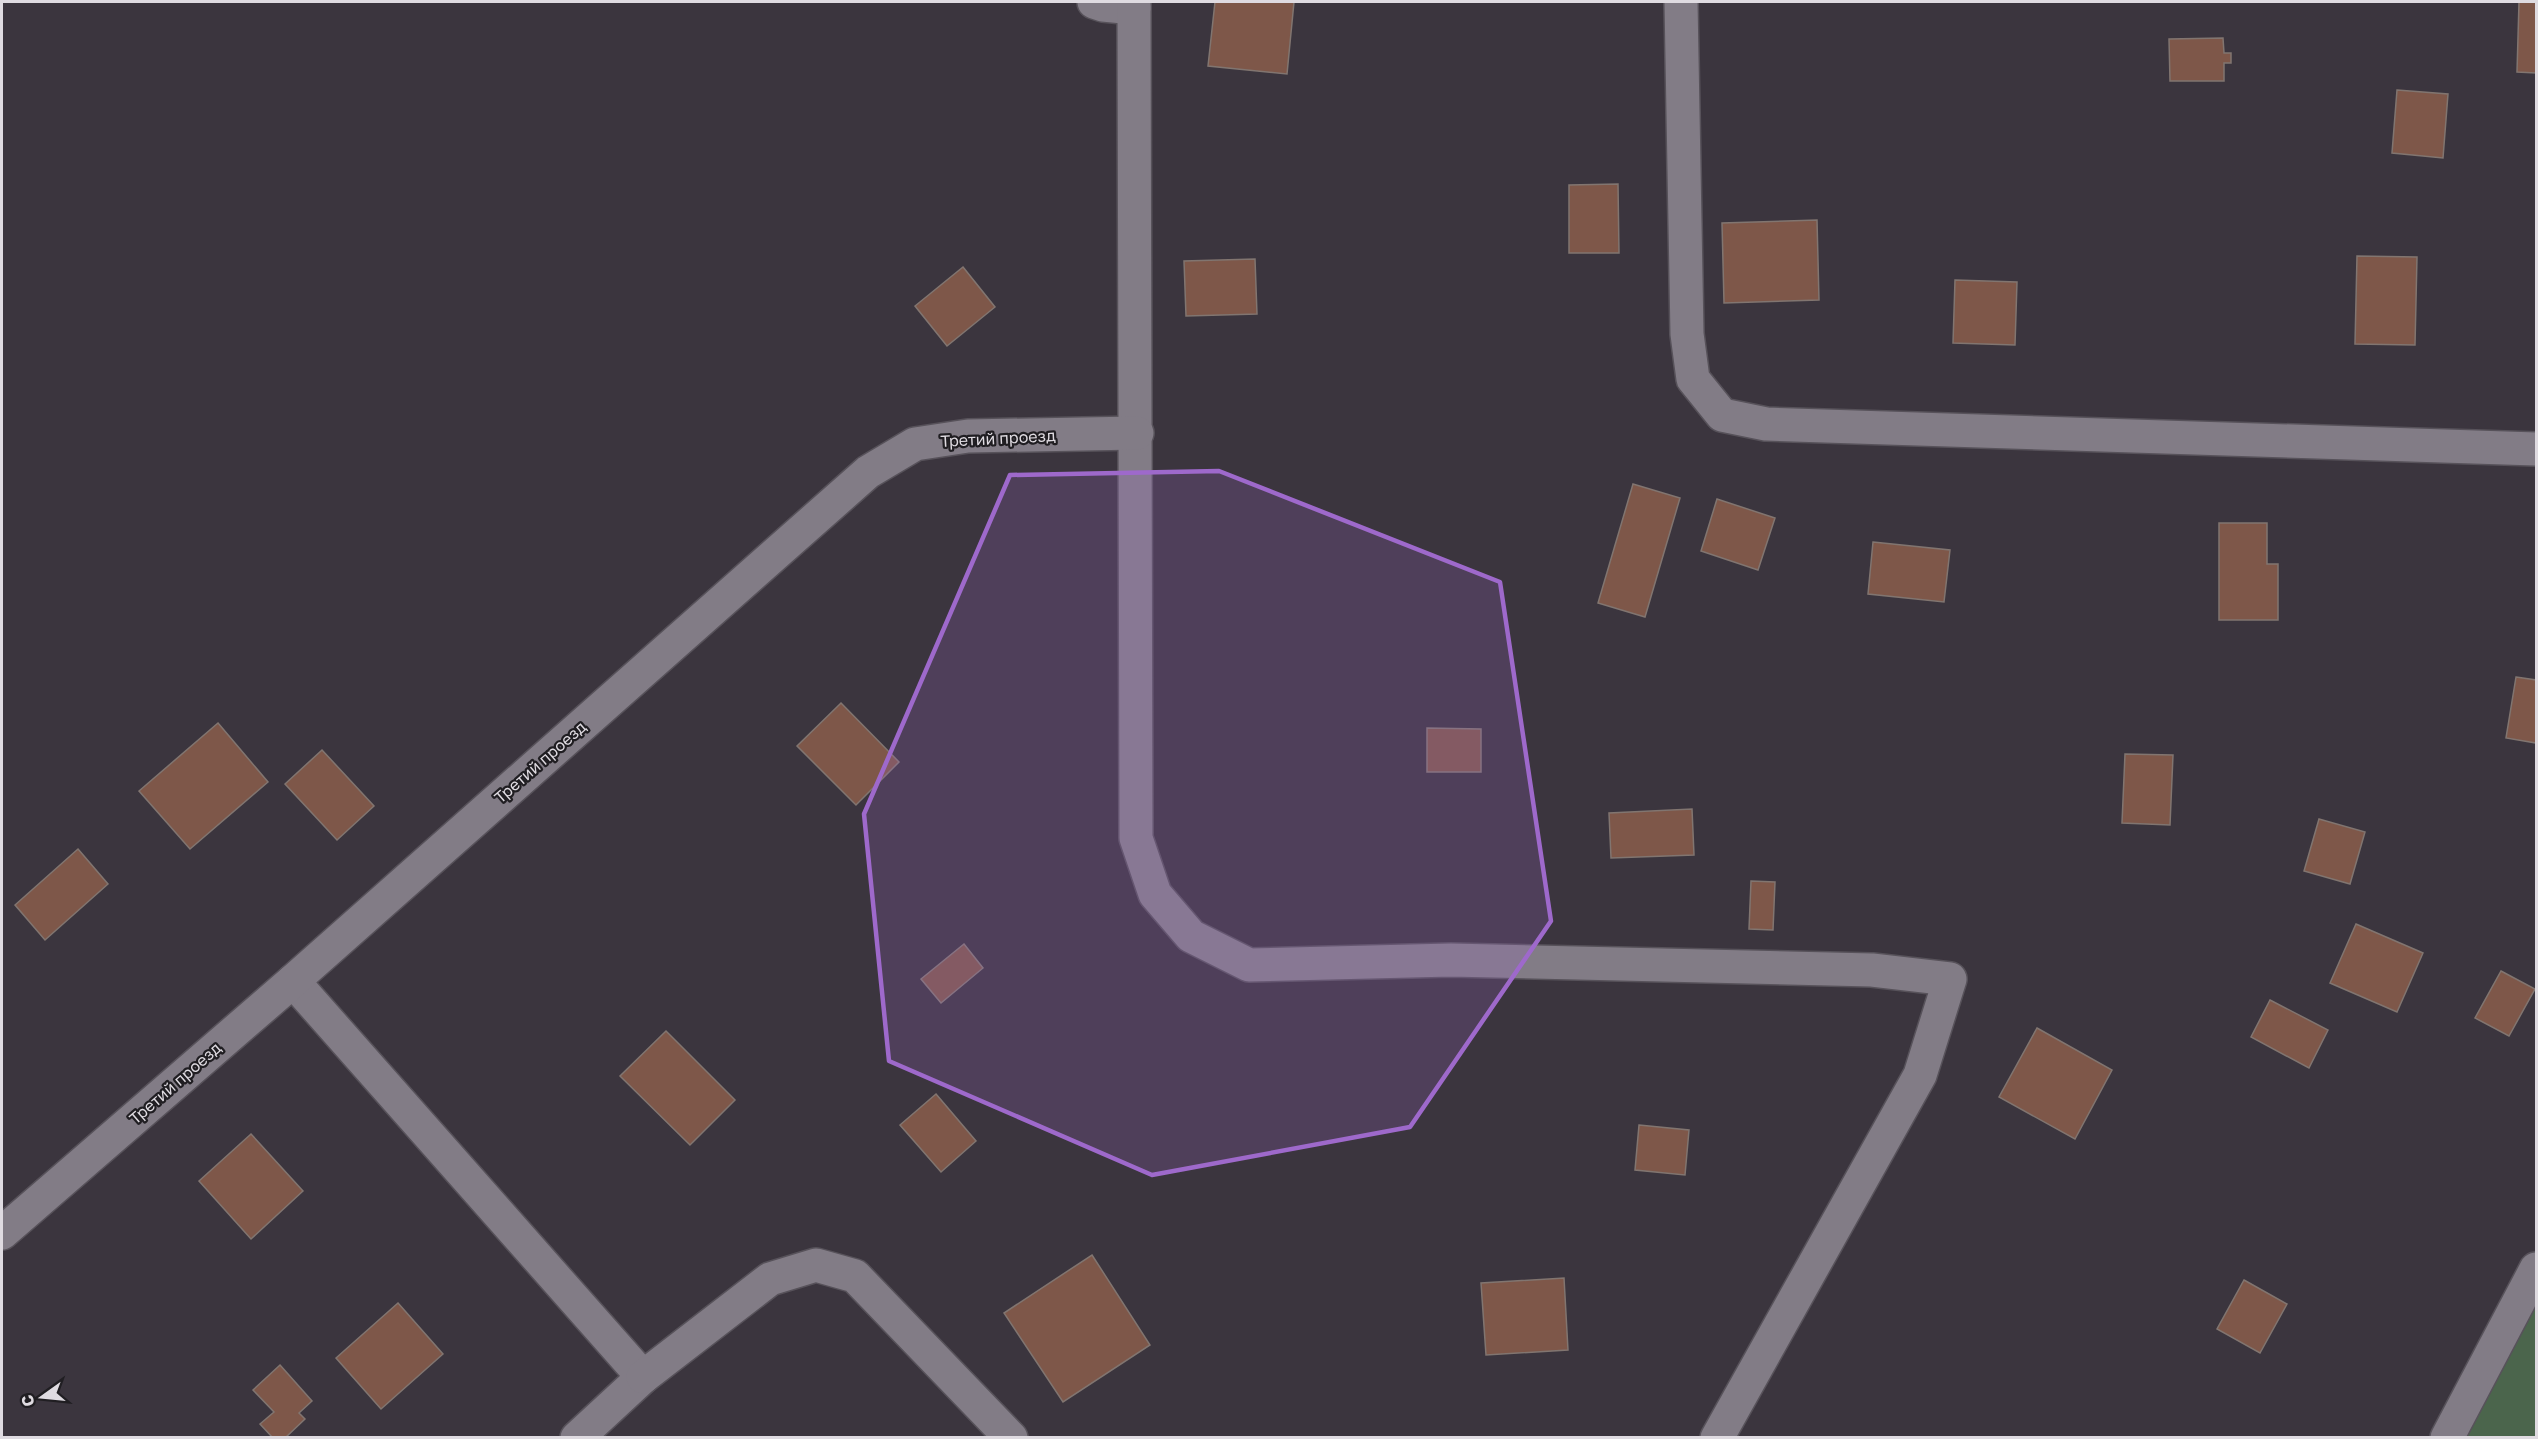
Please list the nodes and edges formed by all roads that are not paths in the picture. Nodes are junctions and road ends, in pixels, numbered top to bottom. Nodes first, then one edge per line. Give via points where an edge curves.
1 (1094, 2) edge
2 (1681, 2) edge
3 (1134, 5) edge
4 (1137, 433) junction
5 (2536, 449) edge
6 (293, 981) junction
7 (2, 1233) edge
8 (2536, 1269) edge
9 (643, 1377) junction
10 (577, 1437) edge
11 (1011, 1437) edge
12 (1717, 1437) edge
13 (2447, 1437) edge

1 - 3 street
2 - 5 street via 1687,334 1693,379 1722,415 1766,424
3 - 4 street
4 - 6 street, Третий проезд via 968,436 915,444 868,472
4 - 12 street via 1136,837 1155,894 1191,936 1248,965 1451,960 1872,970 1950,979 1920,1075
6 - 7 street, Третий проезд
6 - 9 street
8 - 13 street
9 - 10 street
9 - 11 street via 770,1279 816,1265 855,1276

